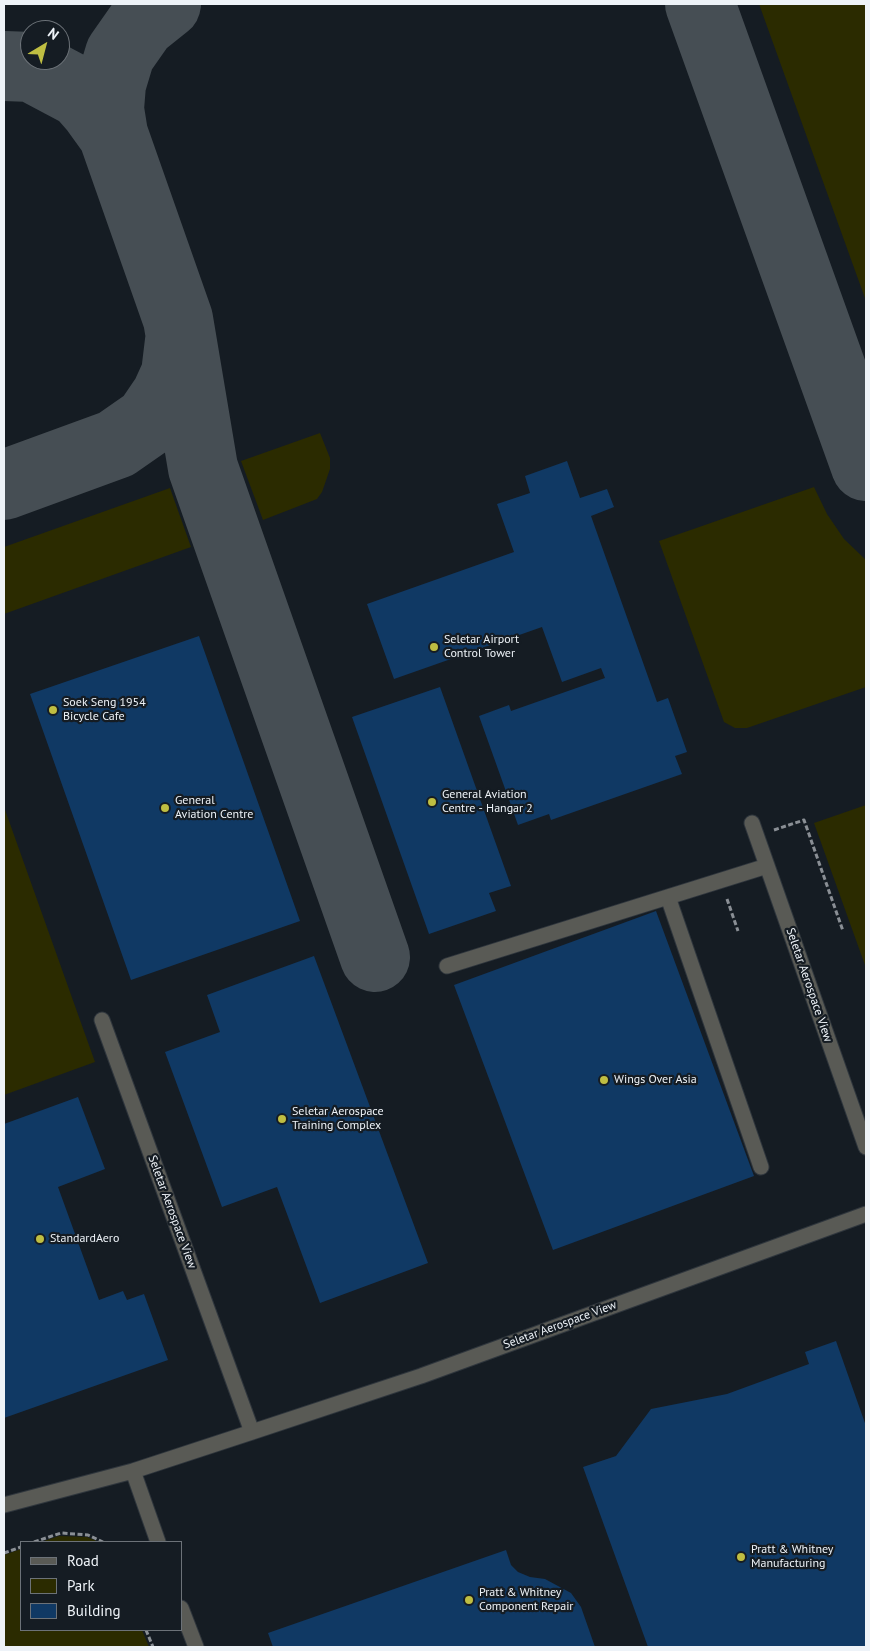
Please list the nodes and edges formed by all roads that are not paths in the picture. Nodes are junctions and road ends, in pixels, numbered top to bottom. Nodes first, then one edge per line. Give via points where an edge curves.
1 (755, 830) road end
2 (768, 866) junction
3 (668, 897) junction
4 (447, 966) dead end
5 (102, 1020) dead end
6 (866, 1147) edge
7 (761, 1167) dead end
8 (866, 1214) edge
9 (252, 1432) junction
10 (133, 1471) junction
11 (4, 1505) edge
12 (158, 1541) edge
13 (182, 1611) edge
14 (196, 1647) edge

1 - 2 street, Seletar Aerospace View
2 - 3 street
2 - 6 street, Seletar Aerospace View
3 - 4 street
3 - 7 street
5 - 9 street, Seletar Aerospace View
8 - 9 street, Seletar Aerospace View via 421,1376
9 - 10 street, Seletar Aerospace View
10 - 11 street, Seletar Aerospace View
10 - 12 street
13 - 14 street

